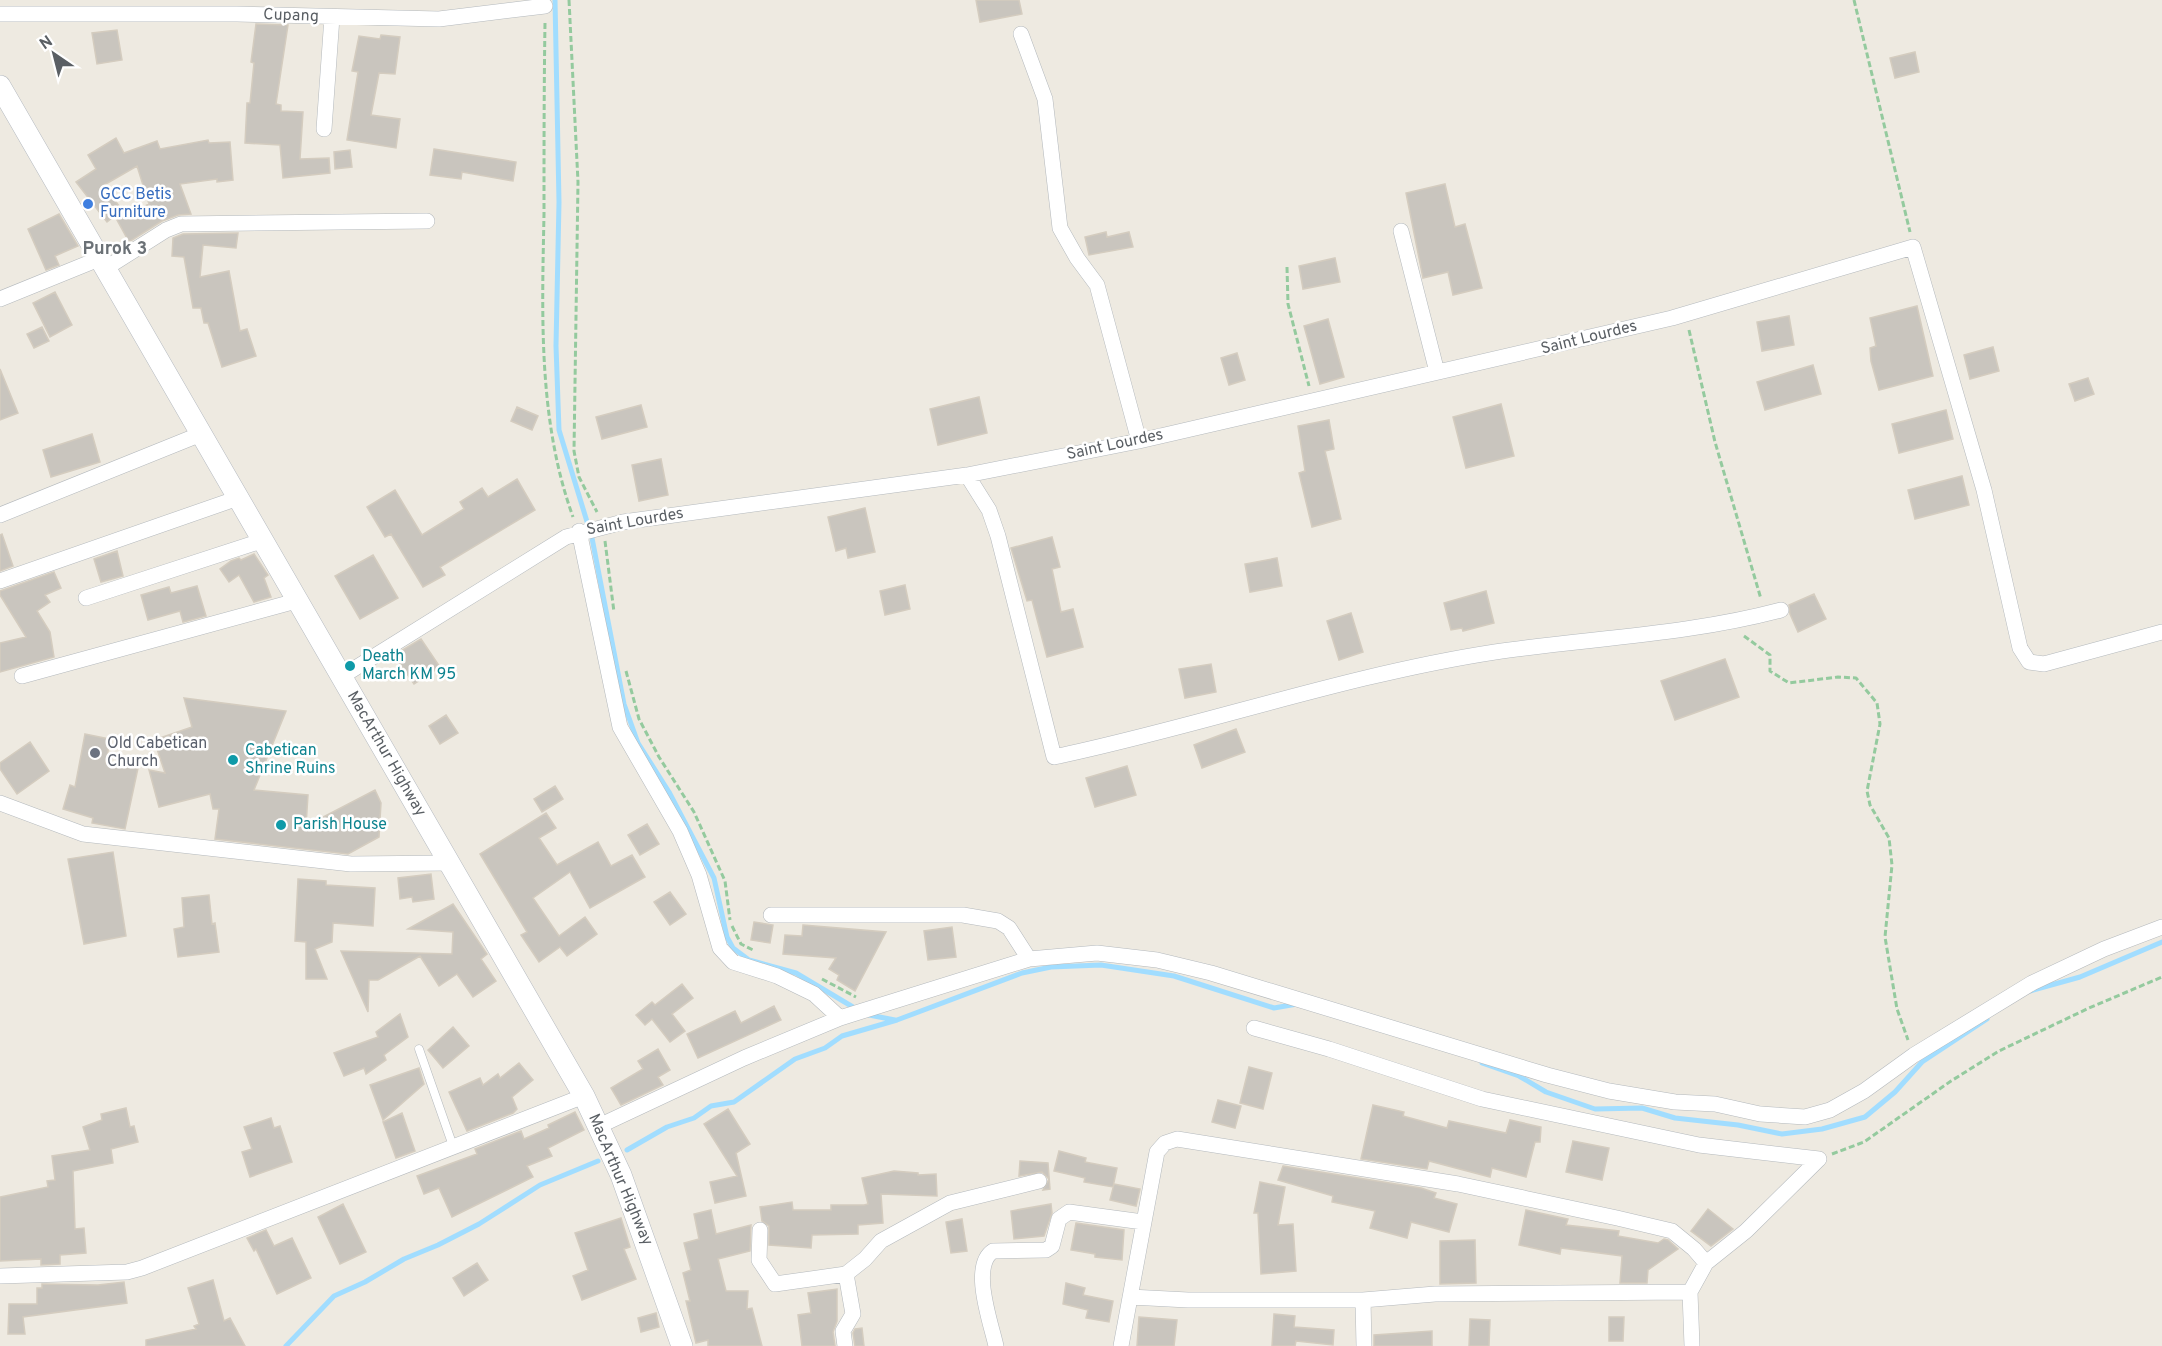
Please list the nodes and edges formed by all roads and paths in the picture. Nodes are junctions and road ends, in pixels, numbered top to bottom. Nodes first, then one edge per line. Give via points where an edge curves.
1 (569, 0) edge
2 (1854, 0) edge
3 (525, 4) edge
4 (545, 6) joint
5 (0, 14) edge
6 (332, 17) junction
7 (1021, 34) dead end
8 (0, 86) edge
9 (324, 129) dead end
10 (427, 221) dead end
11 (1401, 231) dead end
12 (1913, 247) junction
13 (103, 263) junction
14 (1287, 267) dead end
15 (0, 298) edge
16 (1685, 314) junction
17 (1437, 372) junction
18 (1311, 400) junction
19 (201, 434) junction
20 (1139, 441) junction
21 (967, 475) junction
22 (237, 498) junction
23 (0, 515) edge
24 (602, 526) junction
25 (581, 531) junction
26 (261, 541) junction
27 (0, 581) edge
28 (86, 598) dead end
29 (296, 601) junction
30 (1781, 610) dead end
31 (1766, 614) junction
32 (615, 619) dead end
33 (1728, 624) junction
34 (2162, 632) edge
35 (624, 662) dead end
36 (22, 676) dead end
37 (341, 677) junction
38 (0, 803) edge
39 (449, 863) junction
40 (771, 915) dead end
41 (2162, 927) edge
42 (760, 953) dead end
43 (1029, 959) junction
44 (2162, 977) edge
45 (821, 978) dead end
46 (877, 1006) junction
47 (846, 1017) junction
48 (1254, 1028) dead end
49 (419, 1050) dead end
50 (1914, 1055) junction
51 (584, 1096) junction
52 (599, 1126) junction
53 (453, 1146) junction
54 (1819, 1159) junction
55 (1039, 1181) dead end
56 (1143, 1222) junction
57 (760, 1230) dead end
58 (1706, 1263) junction
59 (846, 1274) junction
60 (0, 1276) edge
61 (1690, 1292) junction
62 (1130, 1297) junction
63 (1363, 1300) junction
64 (682, 1346) edge
65 (845, 1346) edge
66 (996, 1346) edge
67 (1121, 1346) edge
68 (1364, 1346) edge
69 (1692, 1346) edge

1 - 24 path via 578,182 574,451 579,477
2 - 12 path
3 - 4 street, Cupang
3 - 6 street, Cupang via 439,19
4 - 25 path via 544,364 550,432 562,486
5 - 6 street, Cupang
6 - 9 street
7 - 20 street via 1045,99 1060,228 1097,285
8 - 13 main road, MacArthur Highway
10 - 13 street via 181,224
11 - 17 street
12 - 16 street, Saint Lourdes
12 - 34 street via 1984,490 2014,631 2024,655 2029,662 2044,664
13 - 15 street
13 - 19 main road, MacArthur Highway
14 - 18 path via 1288,304
16 - 17 street, Saint Lourdes
16 - 31 path via 1715,441
17 - 18 street, Saint Lourdes
18 - 20 street, Saint Lourdes
19 - 22 main road, MacArthur Highway
19 - 23 street
20 - 21 street, Saint Lourdes
21 - 24 street, Saint Lourdes
21 - 33 street via 989,510 998,536 1054,757 1360,680 1495,652
22 - 26 main road, MacArthur Highway
22 - 27 street
24 - 25 street, Saint Lourdes
24 - 32 path
25 - 37 street, Saint Lourdes via 534,555
25 - 47 street via 620,728 680,831 699,875 720,948 733,963 777,976 814,994
26 - 28 street
26 - 29 main road, MacArthur Highway
29 - 36 street
29 - 37 main road, MacArthur Highway
30 - 31 street
31 - 33 street
33 - 50 path via 1770,655 1770,671 1789,683 1856,678 1877,703 1880,724 1867,791 1870,806 1889,838 1892,865 1885,937 1897,1009
35 - 42 path via 639,719 694,812 725,881 731,925 741,944
37 - 39 main road, MacArthur Highway
38 - 39 street via 82,834 351,864
39 - 51 main road, MacArthur Highway
40 - 43 street via 963,915 998,921 1009,928
41 - 50 street via 2032,983
43 - 46 street
43 - 50 street via 1097,953 1156,960 1609,1091 1715,1104 1760,1114 1805,1117 1830,1110
44 - 54 path via 1999,1051 1864,1142
45 - 46 path
46 - 47 street
47 - 52 street via 744,1058
48 - 54 street via 1482,1099 1699,1145
49 - 53 lane
51 - 52 main road, MacArthur Highway
51 - 53 street
52 - 64 main road, MacArthur Highway via 644,1235
53 - 60 street via 142,1268 127,1272
54 - 58 street via 1746,1231
55 - 59 street via 950,1203 881,1241
56 - 58 street via 1156,1152 1177,1138 1458,1184 1617,1218 1672,1232
56 - 62 street
56 - 66 street via 1069,1212 1059,1219 1052,1246 1046,1250 993,1251 987,1255 984,1297
57 - 59 street via 759,1260 775,1284
58 - 61 street
59 - 65 street via 853,1314 843,1330
61 - 63 street via 1435,1294
61 - 69 street
62 - 63 street
62 - 67 street
63 - 68 street

